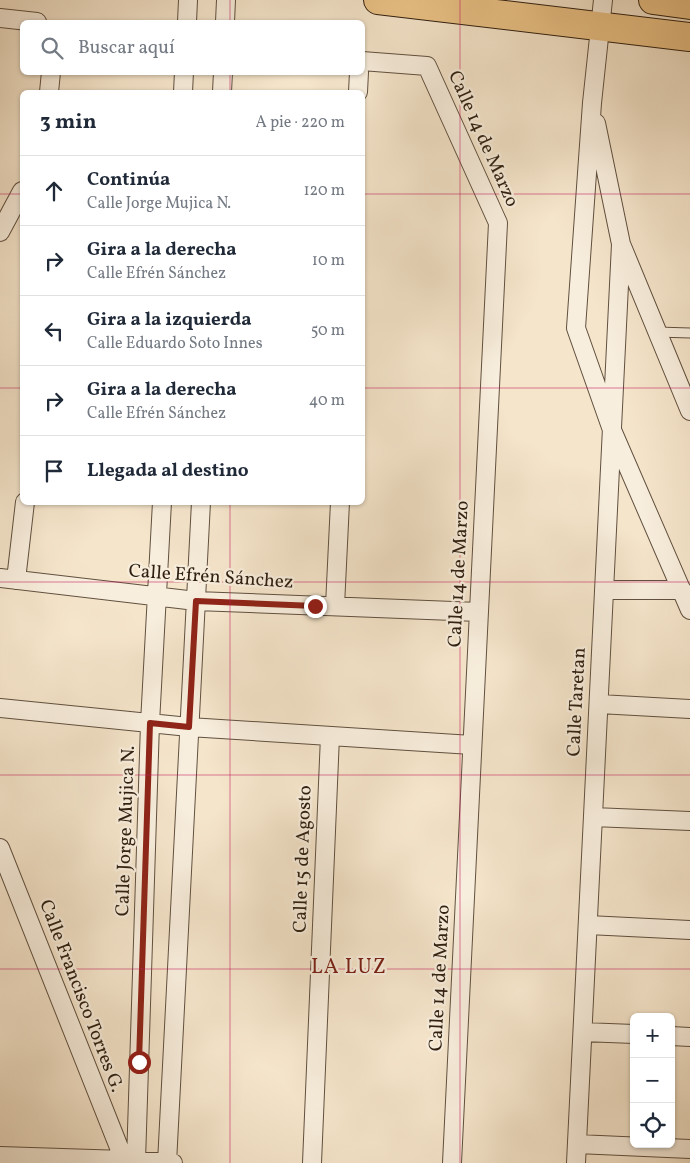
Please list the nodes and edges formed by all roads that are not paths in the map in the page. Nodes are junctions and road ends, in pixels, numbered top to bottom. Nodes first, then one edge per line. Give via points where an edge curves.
1 (188, 0) edge
2 (226, 0) edge
3 (378, 0) edge
4 (603, 0) edge
5 (653, 0) edge
6 (690, 5) edge
7 (0, 18) edge
8 (20, 20) edge
9 (187, 20) edge
10 (225, 20) edge
11 (600, 26) junction
12 (690, 37) edge
13 (365, 62) edge
14 (51, 75) edge
15 (184, 75) edge
16 (223, 75) edge
17 (359, 75) edge
18 (49, 90) edge
19 (183, 90) edge
20 (222, 90) edge
21 (358, 90) edge
22 (592, 103) junction
23 (20, 195) edge
24 (0, 232) edge
25 (621, 244) junction
26 (657, 332) junction
27 (690, 333) edge
28 (690, 411) edge
29 (612, 430) junction
30 (24, 505) edge
31 (162, 505) edge
32 (201, 505) edge
33 (340, 505) edge
34 (8, 579) edge
35 (604, 590) junction
36 (682, 590) junction
37 (157, 596) junction
38 (196, 601) junction
39 (335, 606) junction
40 (690, 610) edge
41 (479, 612) junction
42 (599, 704) junction
43 (690, 709) edge
44 (0, 711) edge
45 (150, 723) junction
46 (189, 727) junction
47 (330, 736) junction
48 (472, 745) junction
49 (593, 817) junction
50 (690, 821) edge
51 (0, 848) edge
52 (588, 925) junction
53 (690, 930) edge
54 (583, 1032) junction
55 (630, 1034) edge
56 (675, 1036) edge
57 (690, 1037) edge
58 (577, 1144) junction
59 (690, 1150) edge
60 (0, 1156) edge
61 (130, 1160) junction
62 (167, 1163) edge
63 (173, 1163) edge
64 (312, 1163) edge
65 (452, 1163) edge
66 (576, 1163) edge

1 - 9 street
2 - 10 street
3 - 11 main road
4 - 11 street
5 - 6 main road
7 - 8 street
11 - 12 main road
11 - 22 street
13 - 41 street, Calle 14 de Marzo via 427,66 498,223
14 - 18 street
15 - 19 street
16 - 20 street
17 - 21 street
22 - 25 street
22 - 29 street via 576,328
23 - 24 street
25 - 26 street
25 - 29 street, Calle Taretan
26 - 27 lane
26 - 28 street
29 - 35 street, Calle Taretan
29 - 36 street
30 - 34 street
31 - 37 street, Calle Jorge Mujica N.
32 - 38 street
33 - 39 street
34 - 37 street, Calle Efrén Sánchez
35 - 36 street
35 - 42 street, Calle Taretan
36 - 40 street
37 - 38 street, Calle Efrén Sánchez
37 - 45 street, Calle Jorge Mujica N.
38 - 39 street, Calle Efrén Sánchez
38 - 46 street
39 - 41 street, Calle Efrén Sánchez
41 - 48 street, Calle 14 de Marzo
42 - 43 street
42 - 49 street, Calle Taretan
44 - 45 street
45 - 46 street
45 - 61 street, Calle Jorge Mujica N.
46 - 47 street
46 - 62 street
47 - 48 street
47 - 64 street, Calle 15 de Agosto
48 - 65 street, Calle 14 de Marzo
49 - 50 street
49 - 52 street, Calle Taretan
51 - 61 street, Calle Francisco Torres G.
52 - 53 street
52 - 54 street, Calle Taretan
54 - 55 street
54 - 58 street, Calle Taretan
56 - 57 street
58 - 59 street
58 - 66 street, Calle Taretan
60 - 61 street
61 - 62 street
62 - 63 street

